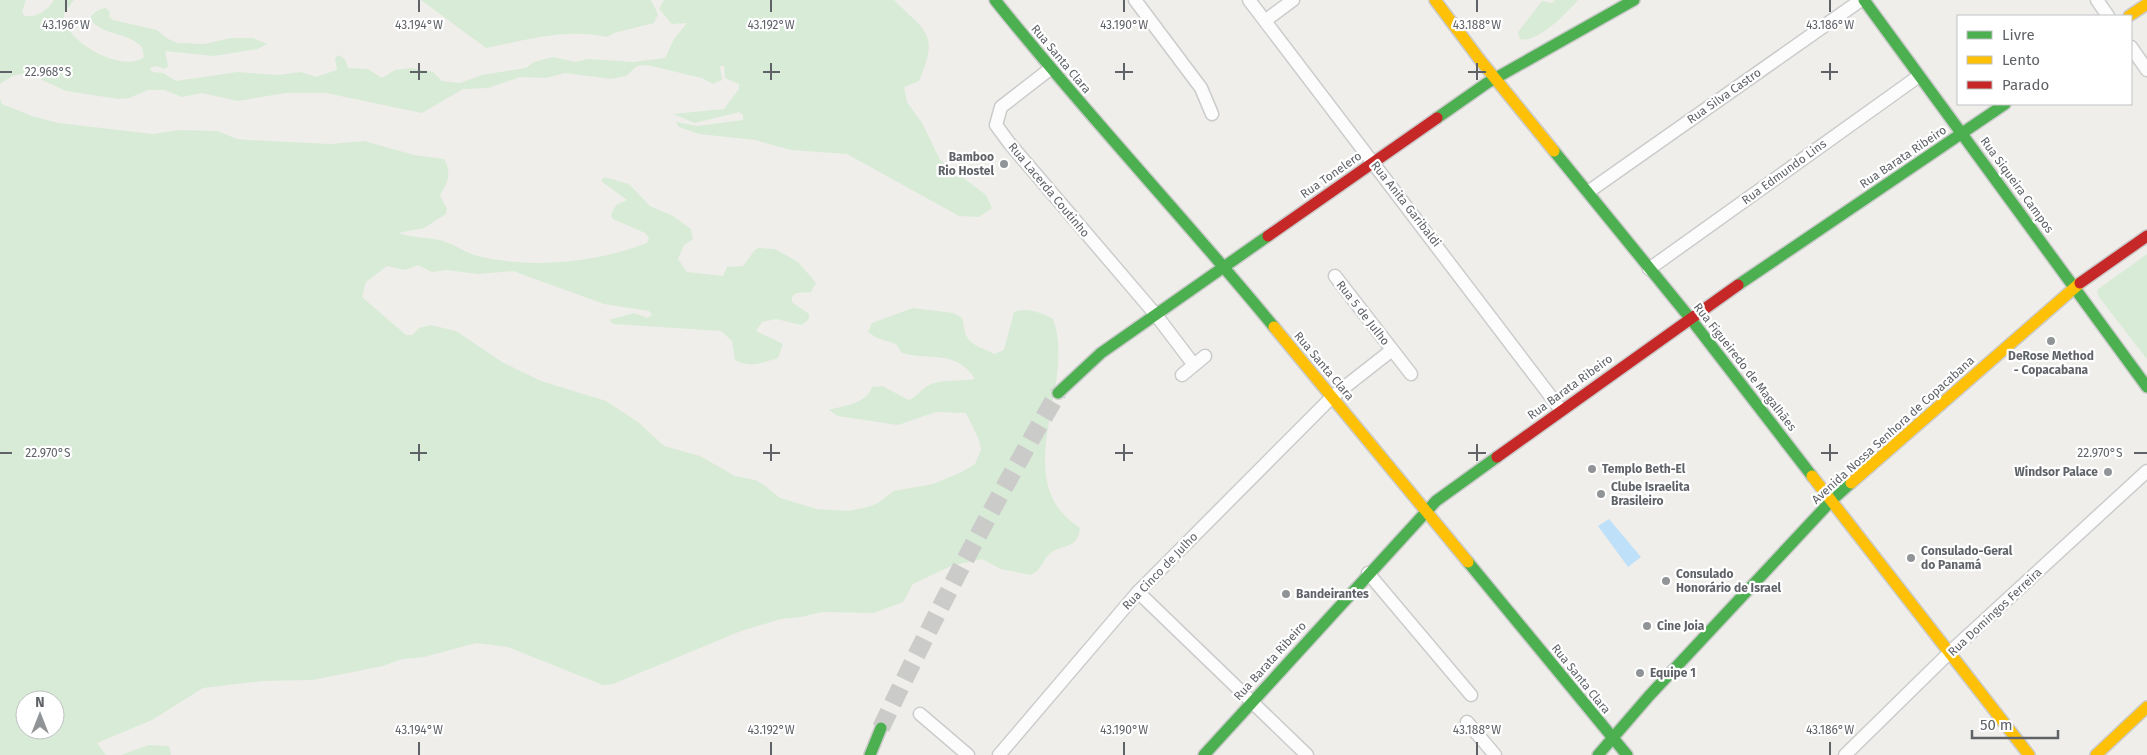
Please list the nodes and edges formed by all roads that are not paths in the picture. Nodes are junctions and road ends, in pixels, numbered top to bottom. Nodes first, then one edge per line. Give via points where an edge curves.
1 (995, 0) edge
2 (1135, 0) edge
3 (1249, 0) edge
4 (1293, 0) edge
5 (1435, 0) edge
6 (1634, 0) edge
7 (1863, 0) edge
8 (2097, 0) edge
9 (2147, 4) edge
10 (2107, 15) edge
11 (2130, 15) edge
12 (1266, 20) junction
13 (2132, 48) edge
14 (1050, 70) junction
15 (2147, 70) edge
16 (1919, 76) junction
17 (1494, 78) junction
18 (2004, 105) edge
19 (1212, 114) dead end
20 (1963, 134) junction
21 (1373, 162) junction
22 (1588, 192) junction
23 (2147, 236) edge
24 (1224, 266) junction
25 (1649, 269) junction
26 (1335, 276) dead end
27 (2073, 288) junction
28 (1156, 315) junction
29 (1690, 318) junction
30 (1392, 350) junction
31 (1206, 356) dead end
32 (1194, 365) junction
33 (1411, 374) dead end
34 (1182, 375) dead end
35 (2147, 387) edge
36 (1058, 393) tunnel mouth
37 (1332, 397) junction
38 (1561, 410) junction
39 (2147, 471) edge
40 (1832, 500) junction
41 (1426, 509) junction
42 (1368, 573) junction
43 (1138, 592) junction
44 (1950, 652) junction
45 (1471, 695) dead end
46 (1253, 701) junction
47 (2147, 707) edge
48 (920, 714) dead end
49 (1467, 722) dead end
50 (881, 728) tunnel mouth
51 (1612, 738) junction
52 (1004, 753) edge
53 (870, 755) edge
54 (968, 755) edge
55 (1204, 755) edge
56 (1307, 755) edge
57 (1495, 755) edge
58 (1598, 755) edge
59 (1626, 755) edge
60 (1845, 755) edge
61 (2029, 755) edge
62 (2096, 755) edge

1 - 14 main road, Rua Santa Clara
2 - 19 street via 1201,88
3 - 12 street, Rua Anita Garibaldi
4 - 12 street
5 - 17 main road, Rua Figueiredo de Magalhães
6 - 17 main road, Rua Tonelero
7 - 16 main road, Rua Siqueira Campos
7 - 22 street, Rua Silva Castro
8 - 10 street
9 - 11 main road
12 - 21 street, Rua Anita Garibaldi
13 - 15 street
14 - 24 main road, Rua Santa Clara
14 - 28 street, Rua Lacerda Coutinho via 1001,107 996,125
16 - 20 main road, Rua Siqueira Campos
16 - 25 street, Rua Edmundo Lins
17 - 21 main road, Rua Tonelero
17 - 22 main road, Rua Figueiredo de Magalhães
18 - 20 main road, Rua Barata Ribeiro
20 - 27 main road, Rua Siqueira Campos
20 - 29 main road, Rua Barata Ribeiro
21 - 24 main road, Rua Tonelero
21 - 38 street, Rua Anita Garibaldi
22 - 25 main road, Rua Figueiredo de Magalhães
23 - 27 main road, Avenida Nossa Senhora de Copacabana
24 - 28 main road, Rua Tonelero
24 - 37 main road, Rua Santa Clara
25 - 29 main road, Rua Figueiredo de Magalhães
26 - 30 street, Rua 5 de Julho
27 - 35 main road, Rua Siqueira Campos
27 - 40 main road, Avenida Nossa Senhora de Copacabana
28 - 32 street
28 - 36 main road, Rua Tonelero via 1101,353
29 - 38 main road, Rua Barata Ribeiro
29 - 40 main road, Rua Figueiredo de Magalhães
30 - 33 street, Rua 5 de Julho
30 - 37 street, Rua 5 de Julho
31 - 32 street
32 - 34 street
37 - 41 main road, Rua Santa Clara
37 - 43 street, Rua Cinco de Julho
38 - 41 main road, Rua Barata Ribeiro
39 - 44 street, Rua Domingos Ferreira
40 - 44 main road, Rua Figueiredo de Magalhães
40 - 51 main road, Avenida Nossa Senhora de Copacabana
41 - 42 main road, Rua Barata Ribeiro
41 - 51 main road, Rua Santa Clara
42 - 45 street
42 - 46 main road, Rua Barata Ribeiro
43 - 46 street
43 - 52 street, Rua Cinco de Julho
44 - 60 street, Rua Domingos Ferreira
44 - 61 main road, Rua Figueiredo de Magalhães
46 - 55 main road, Rua Barata Ribeiro
46 - 56 street
47 - 62 main road
48 - 54 street
49 - 57 street
50 - 53 main road
51 - 58 main road, Avenida Nossa Senhora de Copacabana
51 - 59 main road, Rua Santa Clara

